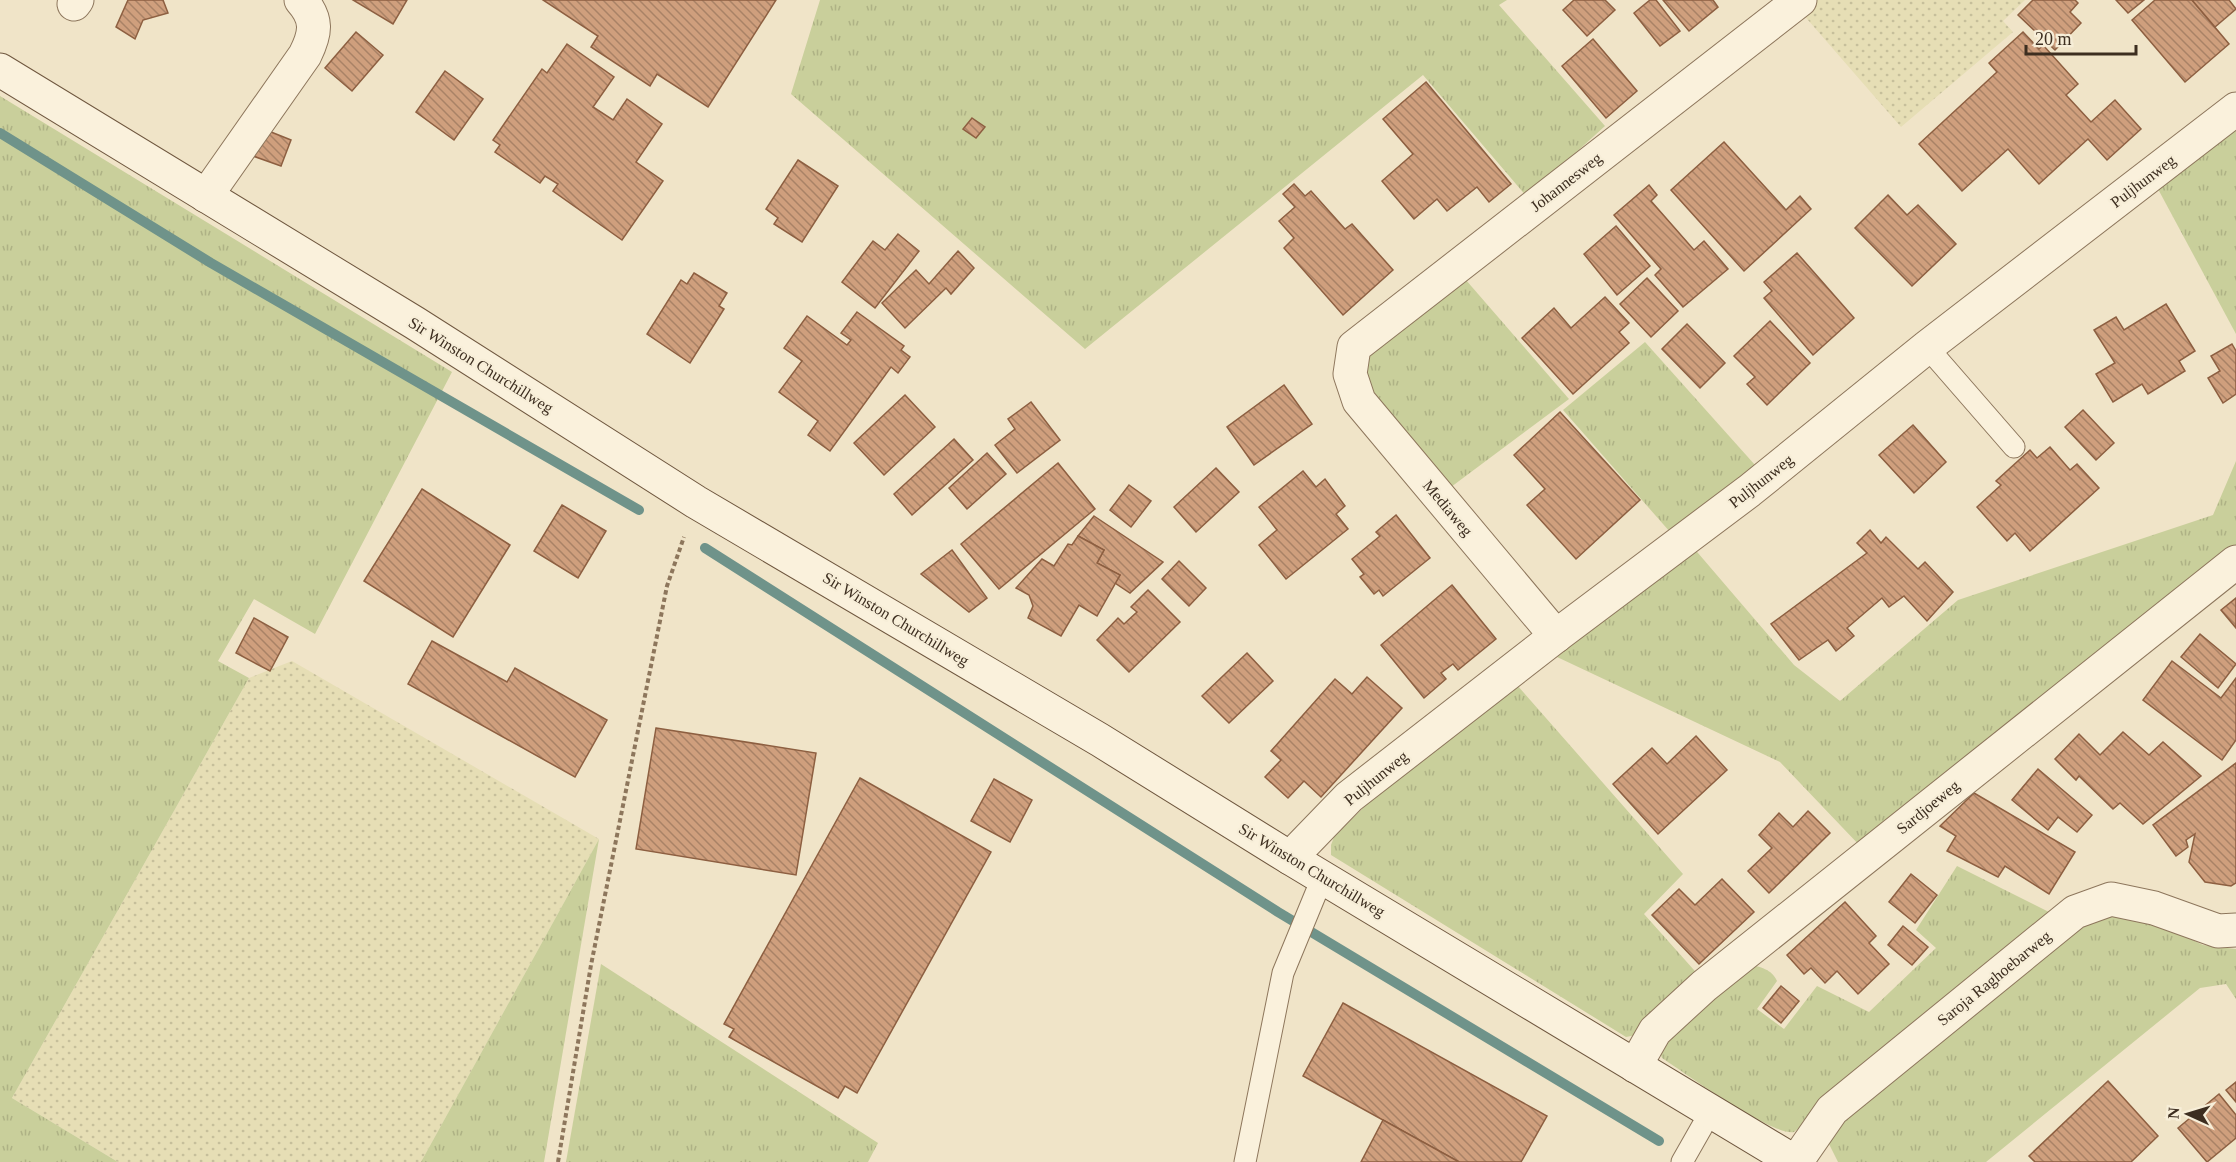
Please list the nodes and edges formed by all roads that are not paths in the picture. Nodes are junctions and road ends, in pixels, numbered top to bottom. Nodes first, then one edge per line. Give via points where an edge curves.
1 (301, 0) edge
2 (1800, 0) edge
3 (0, 70) edge
4 (2236, 109) edge
5 (206, 196) junction
6 (1927, 347) junction
7 (1350, 374) joint
8 (2014, 447) dead end
9 (2236, 562) edge
10 (1556, 636) junction
11 (1290, 858) junction
12 (1323, 876) junction
13 (2236, 930) edge
14 (1635, 1066) junction
15 (1711, 1112) junction
16 (1245, 1162) edge
17 (1682, 1162) edge
18 (1796, 1162) edge

1 - 5 street via 315,21 313,41
2 - 7 street, Johannesweg via 1354,347
3 - 5 street, Sir Winston Churchillweg
4 - 6 street, Puljhunweg
5 - 11 street, Sir Winston Churchillweg via 696,502 1100,740
6 - 8 lane
6 - 10 street, Puljhunweg via 1749,491
7 - 10 street, Mediaweg via 1359,401
9 - 14 street, Sardjoeweg via 1704,986 1655,1031
10 - 11 street, Puljhunweg via 1349,797
11 - 12 street, Sir Winston Churchillweg
12 - 14 street, Sir Winston Churchillweg
12 - 16 lane via 1287,964
13 - 18 street, Saroja Raghoebarweg via 2218,931 2154,908 2111,899 2075,912 1832,1110
14 - 15 street, Sir Winston Churchillweg
15 - 17 lane
15 - 18 street, Sir Winston Churchillweg

